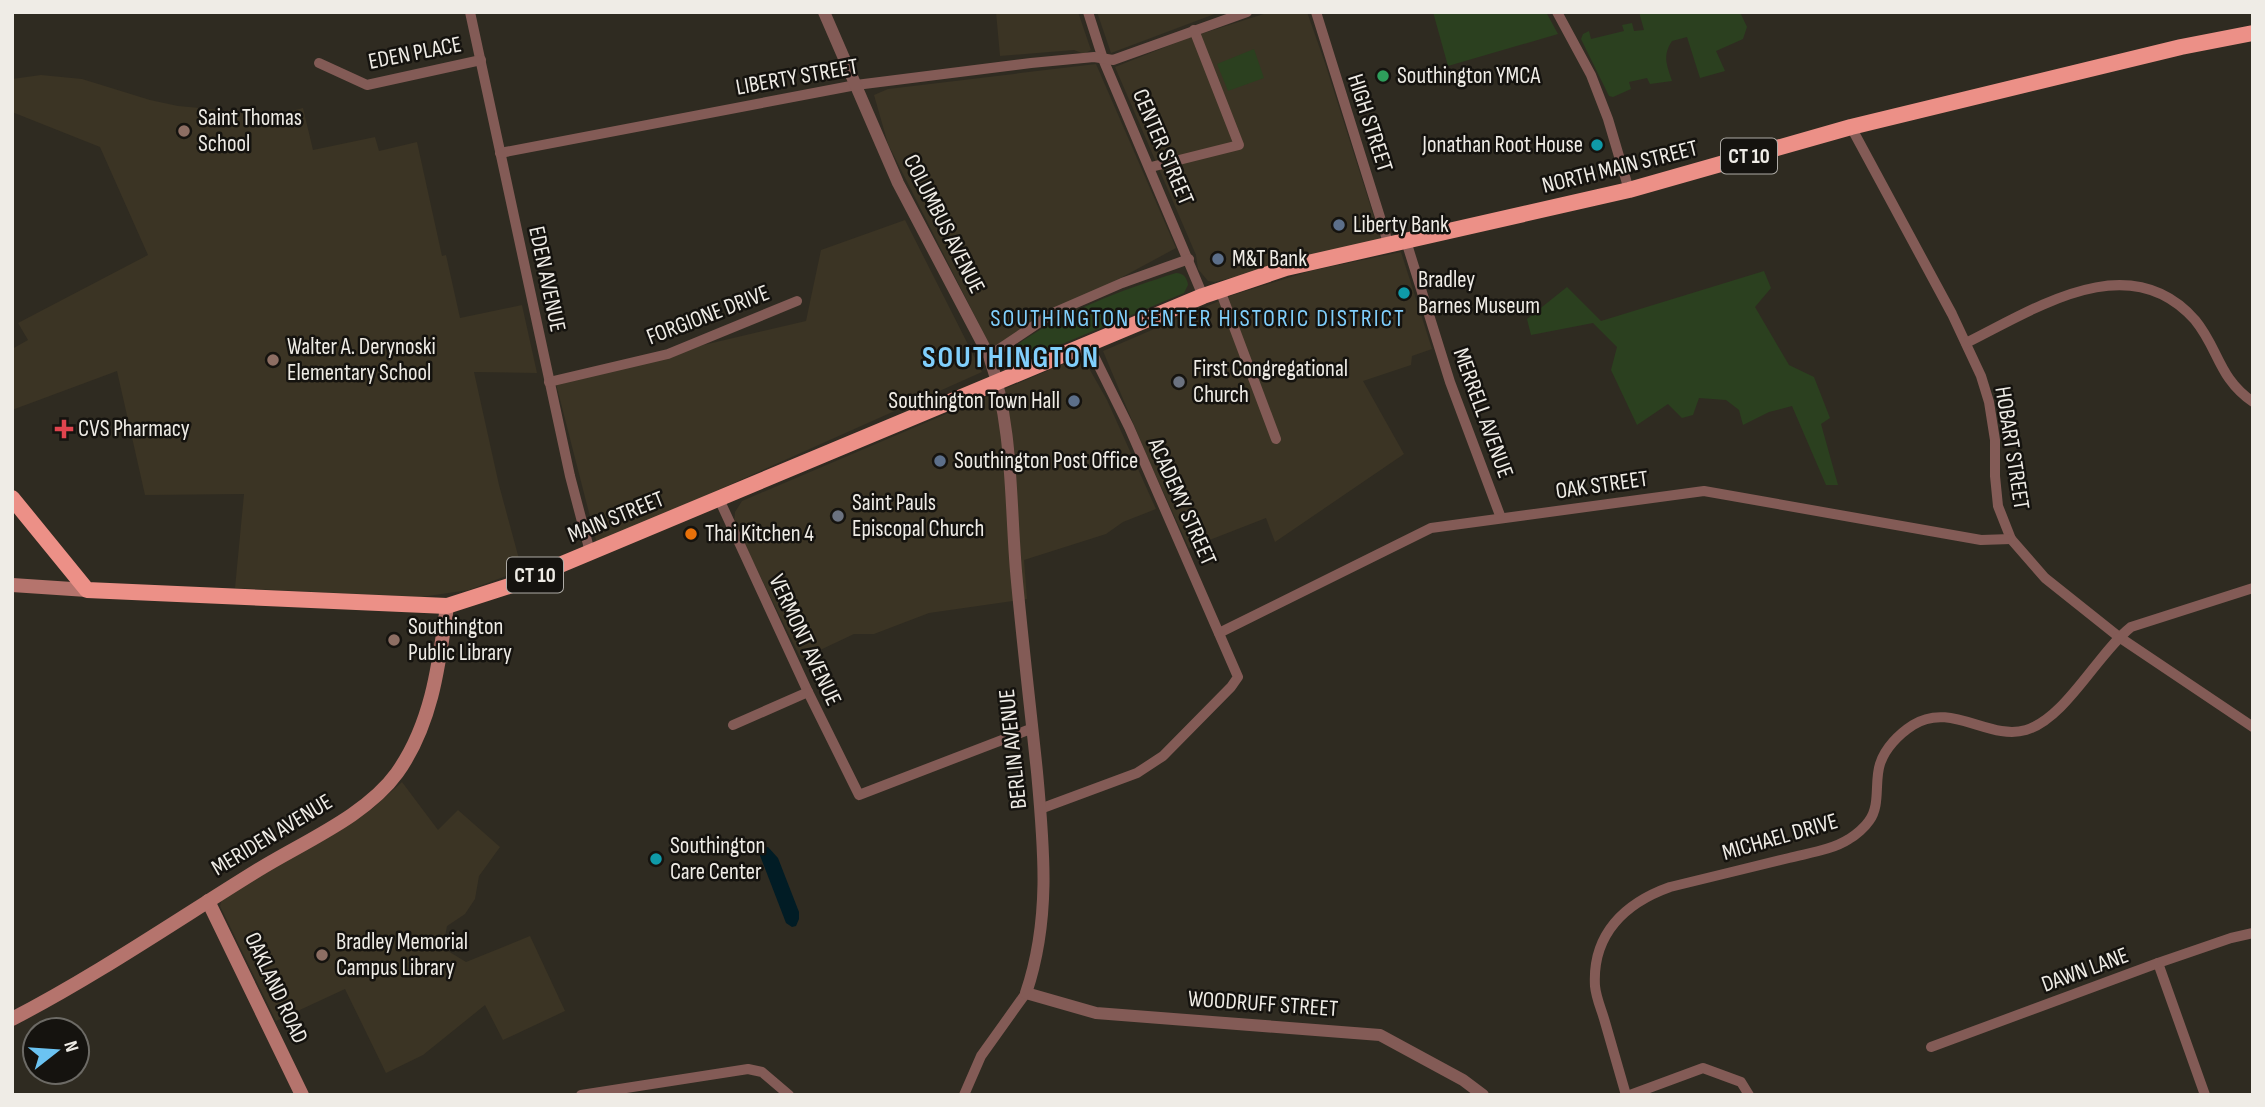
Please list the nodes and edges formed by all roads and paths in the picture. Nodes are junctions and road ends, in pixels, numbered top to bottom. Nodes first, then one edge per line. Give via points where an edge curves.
1 (470, 12) edge
2 (824, 12) edge
3 (1088, 12) edge
4 (1247, 12) edge
5 (1315, 12) edge
6 (1558, 12) edge
7 (1194, 30) junction
8 (2253, 33) edge
9 (1103, 59) junction
10 (481, 60) junction
11 (318, 63) dead end
12 (856, 85) junction
13 (1851, 127) junction
14 (500, 153) junction
15 (1151, 167) junction
16 (1629, 190) junction
17 (1406, 242) junction
18 (1390, 246) junction
19 (1189, 259) junction
20 (1220, 290) junction
21 (1203, 296) junction
22 (797, 300) dead end
23 (1966, 343) junction
24 (1088, 344) junction
25 (989, 356) junction
26 (998, 380) junction
27 (549, 382) junction
28 (2253, 402) edge
29 (1276, 439) dead end
30 (12, 498) edge
31 (719, 499) junction
32 (1501, 518) junction
33 (2011, 539) junction
34 (590, 552) junction
35 (12, 585) edge
36 (2253, 588) edge
37 (87, 590) junction
38 (447, 606) junction
39 (1219, 633) junction
40 (2119, 637) junction
41 (808, 692) junction
42 (733, 725) dead end
43 (2253, 727) edge
44 (1032, 728) junction
45 (1040, 809) junction
46 (208, 901) junction
47 (2253, 933) edge
48 (2158, 963) junction
49 (1026, 993) junction
50 (12, 1019) edge
51 (1931, 1047) dead end
52 (302, 1095) edge
53 (581, 1095) edge
54 (789, 1095) edge
55 (964, 1095) edge
56 (1483, 1095) edge
57 (1628, 1095) edge
58 (1749, 1095) edge
59 (2205, 1095) edge

1 - 10 street, EDEN AVENUE
2 - 12 street, COLUMBUS AVENUE
3 - 9 street, CENTER STREET
4 - 7 street, LIBERTY STREET
5 - 18 street, HIGH STREET
6 - 16 street via 1591,75
7 - 9 street, LIBERTY STREET via 1112,60
7 - 15 street via 1239,145
8 - 13 highway, NORTH MAIN STREET / CT 10
9 - 12 street, LIBERTY STREET via 1031,63
9 - 15 street, CENTER STREET
10 - 11 street, EDEN PLACE via 367,85
10 - 14 street, EDEN AVENUE
12 - 14 street, LIBERTY STREET
12 - 25 street, COLUMBUS AVENUE via 898,183
13 - 16 highway, NORTH MAIN STREET / CT 10
13 - 23 street, HOBART STREET
14 - 27 street, EDEN AVENUE
15 - 19 street, CENTER STREET
16 - 17 highway, NORTH MAIN STREET / CT 10
17 - 18 highway, NORTH MAIN STREET / CT 10
17 - 32 street, MERRELL AVENUE via 1450,382
18 - 20 highway, NORTH MAIN STREET / CT 10 via 1286,268
19 - 21 street, CENTER STREET
19 - 25 street via 1053,313
20 - 21 highway, NORTH MAIN STREET / CT 10
20 - 29 street
21 - 24 highway, MAIN STREET / CT 10
22 - 27 street, FORGIONE DRIVE via 668,354
23 - 28 street via 2080,290 2135,286 2183,309 2201,330 2232,384
23 - 33 street, HOBART STREET via 1989,402 1998,506
24 - 26 highway, MAIN STREET / CT 10
24 - 39 street, ACADEMY STREET
25 - 26 street, COLUMBUS AVENUE
26 - 31 highway, MAIN STREET / CT 10
26 - 44 street, BERLIN AVENUE via 1006,416
27 - 34 street, EDEN AVENUE
30 - 37 highway
31 - 34 highway, MAIN STREET / CT 10
31 - 41 street, VERMONT AVENUE
32 - 33 street, OAK STREET via 1704,491 1981,540
32 - 39 street, OAK STREET via 1431,528
33 - 40 street, HOBART STREET via 2046,578
34 - 38 highway, MAIN STREET / CT 10
35 - 37 main road
36 - 40 street via 2131,627
37 - 38 highway, MAIN STREET / CT 10
38 - 46 main road, MERIDEN AVENUE via 427,713 413,748 387,787 352,814
39 - 45 street, ACADEMY STREET via 1238,677 1163,756 1137,773
40 - 43 street, HOBART STREET
40 - 57 street, MICHAEL DRIVE via 2043,723 2011,733 1938,717 1916,723 1895,738 1880,765 1870,820 1849,839 1670,887 1646,896 1622,913 1605,937 1596,961 1595,988
41 - 42 street
41 - 44 street, VERMONT AVENUE via 859,795
44 - 45 street, BERLIN AVENUE
45 - 49 street, BERLIN AVENUE via 1044,908
46 - 50 main road, MERIDEN AVENUE
46 - 52 main road, OAKLAND ROAD
47 - 48 street, DAWN LANE
48 - 51 street, DAWN LANE
48 - 59 street
49 - 55 street, BERLIN AVENUE via 981,1056
49 - 56 street, WOODRUFF STREET via 1096,1013 1380,1035
53 - 54 street via 748,1069 762,1072
57 - 58 street via 1703,1068 1741,1082

